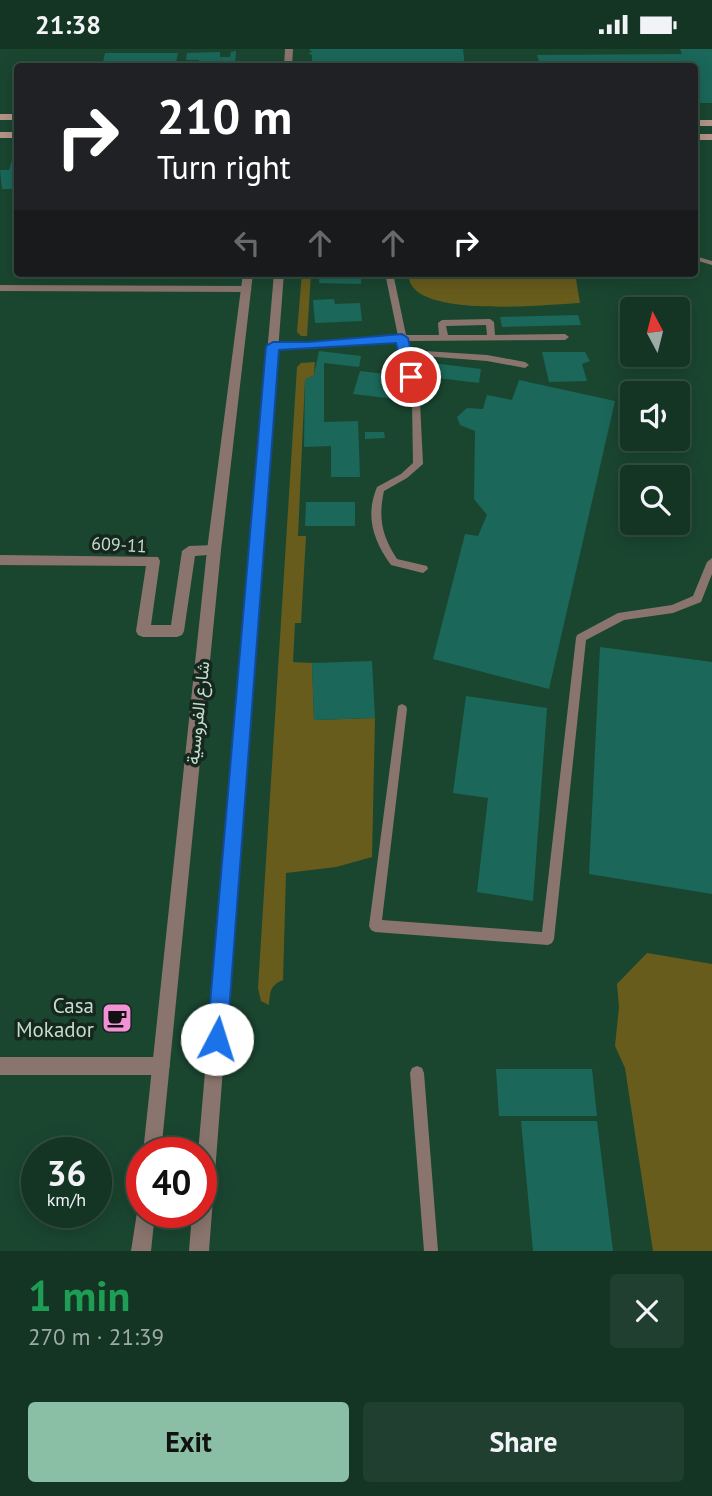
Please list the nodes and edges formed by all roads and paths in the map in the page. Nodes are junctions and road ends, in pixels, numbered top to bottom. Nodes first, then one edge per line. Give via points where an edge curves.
1 (248, 277) edge
2 (279, 277) edge
3 (390, 277) edge
4 (0, 288) edge
5 (247, 289) junction
6 (565, 337) dead end
7 (402, 338) junction
8 (444, 338) junction
9 (491, 338) junction
10 (273, 346) junction
11 (405, 352) junction
12 (525, 365) dead end
13 (215, 551) junction
14 (0, 560) edge
15 (712, 562) edge
16 (423, 569) dead end
17 (402, 709) dead end
18 (0, 1066) edge
19 (161, 1066) junction
20 (417, 1073) dead end
21 (154, 1137) edge
22 (143, 1228) edge
23 (141, 1251) edge
24 (199, 1251) edge
25 (431, 1251) edge

1 - 5 street, شارع الفروسية
2 - 10 street
3 - 7 lane
4 - 5 street
5 - 13 street, شارع الفروسية
6 - 9 lane
7 - 8 lane
7 - 10 lane
7 - 11 lane
8 - 9 lane
8 - 9 lane via 442,323 489,323
10 - 24 street
11 - 12 lane
11 - 16 lane via 416,402 418,464 380,489 374,509 378,540 394,562
13 - 14 street, 609-11 via 188,551 177,631 143,631 153,561
13 - 19 street, شارع الفروسية
15 - 17 lane via 697,599 673,609 622,616 581,638 548,939 374,926
18 - 19 street
19 - 21 street, شارع الفروسية
20 - 25 lane
22 - 23 street

